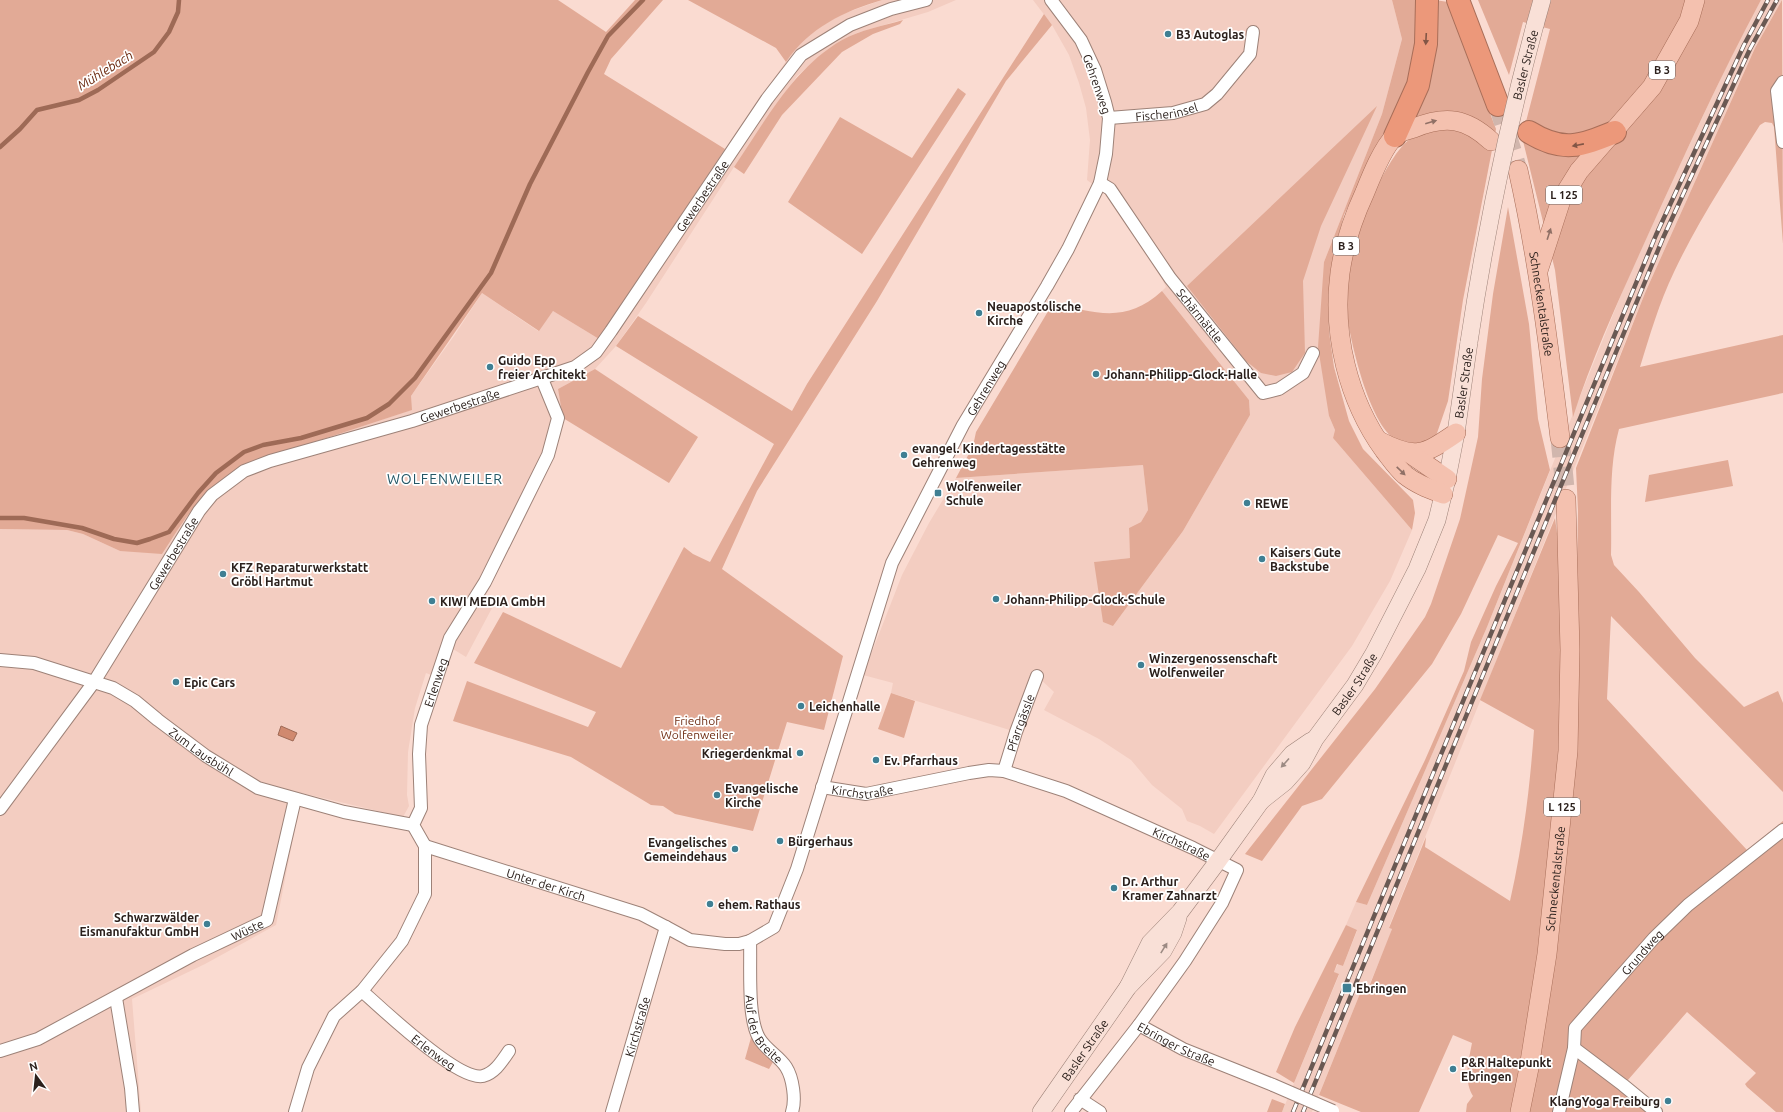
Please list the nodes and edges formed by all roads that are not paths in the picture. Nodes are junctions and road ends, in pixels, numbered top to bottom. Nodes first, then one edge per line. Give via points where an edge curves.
1 (926, 0) edge
2 (1051, 0) edge
3 (1427, 0) edge
4 (1458, 0) edge
5 (1542, 0) edge
6 (1695, 0) edge
7 (1253, 32) dead end
8 (1783, 82) edge
9 (1498, 104) tunnel mouth
10 (1109, 118) junction
11 (1529, 132) dead end
12 (1615, 132) junction
13 (1395, 136) junction
14 (1491, 141) dead end
15 (1783, 142) edge
16 (1518, 170) tunnel mouth
17 (1100, 183) junction
18 (1538, 271) junction
19 (1313, 352) dead end
20 (542, 378) junction
21 (1456, 433) junction
22 (1560, 438) tunnel mouth
23 (1377, 440) junction
24 (1409, 454) junction
25 (1445, 487) junction
26 (1566, 499) tunnel mouth
27 (0, 660) edge
28 (1037, 676) dead end
29 (94, 682) junction
30 (1004, 771) junction
31 (822, 787) junction
32 (295, 799) junction
33 (0, 809) edge
34 (413, 825) junction
35 (1783, 830) edge
36 (425, 846) junction
37 (1218, 861) junction
38 (666, 927) junction
39 (750, 941) junction
40 (362, 991) junction
41 (116, 998) junction
42 (1139, 1025) junction
43 (1574, 1048) junction
44 (508, 1051) dead end
45 (0, 1052) edge
46 (1080, 1099) junction
47 (1335, 1111) edge
48 (133, 1112) edge
49 (295, 1112) edge
50 (612, 1112) edge
51 (792, 1112) edge
52 (1041, 1112) edge
53 (1071, 1112) edge
54 (1100, 1112) edge
55 (1520, 1112) edge
56 (1559, 1112) edge
57 (1656, 1112) edge

1 - 20 street, Gewerbestraße via 850,24 801,55 767,99 638,294 596,352 575,367
2 - 10 street, Gehrenweg via 1081,40 1095,70
3 -> 13 highway, B 3 via 1426,44 1418,85
4 - 9 highway
5 - 21 main road, Basler Straße, bridge via 1493,201
6 - 12 main road, B 3 via 1688,21 1652,87
7 - 10 street, Fischerinsel via 1250,54 1217,94 1204,104 1173,113
8 - 15 street via 1777,91
10 - 17 street, Gehrenweg
12 -> 11 highway via 1579,145 1565,147
18 -> 12 main road, L 125 via 1561,200 1579,171
13 -> 14 main road via 1438,120 1454,120 1469,124
13 - 23 main road, B 3 via 1378,163 1353,219 1340,272 1338,304 1342,344 1353,392
16 - 18 main road, Schneckentalstraße / L 125
17 - 19 street, Schärmättle via 1110,189 1170,278 1263,393 1279,389 1303,373
17 - 31 street, Gehrenweg via 1068,250 963,425 892,563
18 - 22 main road, Schneckentalstraße / L 125
20 - 29 street, Gewerbestraße via 412,421 270,461 244,471 227,482 199,511
20 - 34 street, Erlenweg via 558,418 548,455 485,582 450,638 421,725 421,808
21 - 24 main road via 1425,452
21 - 25 main road, Basler Straße
23 - 24 main road
23 -> 25 main road, B 3 via 1405,475 1415,482
24 - 25 main road
25 - 37 main road, Basler Straße via 1428,544 1389,625 1355,685 1315,739 1292,754 1274,775 1261,801
26 - 55 main road, Schneckentalstraße / L 125 via 1570,650 1568,750 1547,954
27 - 29 street, Zum Lausbühl via 34,663
28 - 30 street, Pfarrgässle
29 - 32 street, Zum Lausbühl via 113,688 135,701 206,756 258,788
29 - 33 street, Gewerbestraße
30 - 31 street, Kirchstraße via 969,773 866,794
30 - 37 street, Kirchstraße via 1066,791
31 - 39 street, Kirchstraße via 797,869 774,927
32 - 34 street, Zum Lausbühl via 344,812
32 - 41 street, Wüste via 267,920 193,955
34 - 36 street
35 - 43 street, Grundweg via 1688,905 1654,938 1575,1028
36 - 38 street, Unter der Kirch via 641,914
36 - 40 street via 425,894 402,941
37 - 42 street, Ebringer Straße via 1237,870 1222,903 1185,961
37 - 52 main road, Basler Straße via 1180,912 1163,951 1128,987
38 - 39 street, Kirchstraße via 690,940 710,944 739,944
38 - 50 street, Kirchstraße
39 - 51 street, Auf der Breite via 752,1018 758,1037 786,1068 795,1104
40 - 44 street, Erlenweg via 407,1032 469,1076 482,1076 495,1070
40 - 49 street via 334,1016 308,1068
41 - 45 street, Wüste via 84,1012 38,1039
41 - 48 street
42 - 46 street
42 - 47 street, Ebringer Straße, bridge via 1183,1049
43 - 56 street, Grundweg
43 - 57 street
46 - 53 street
46 - 54 street

